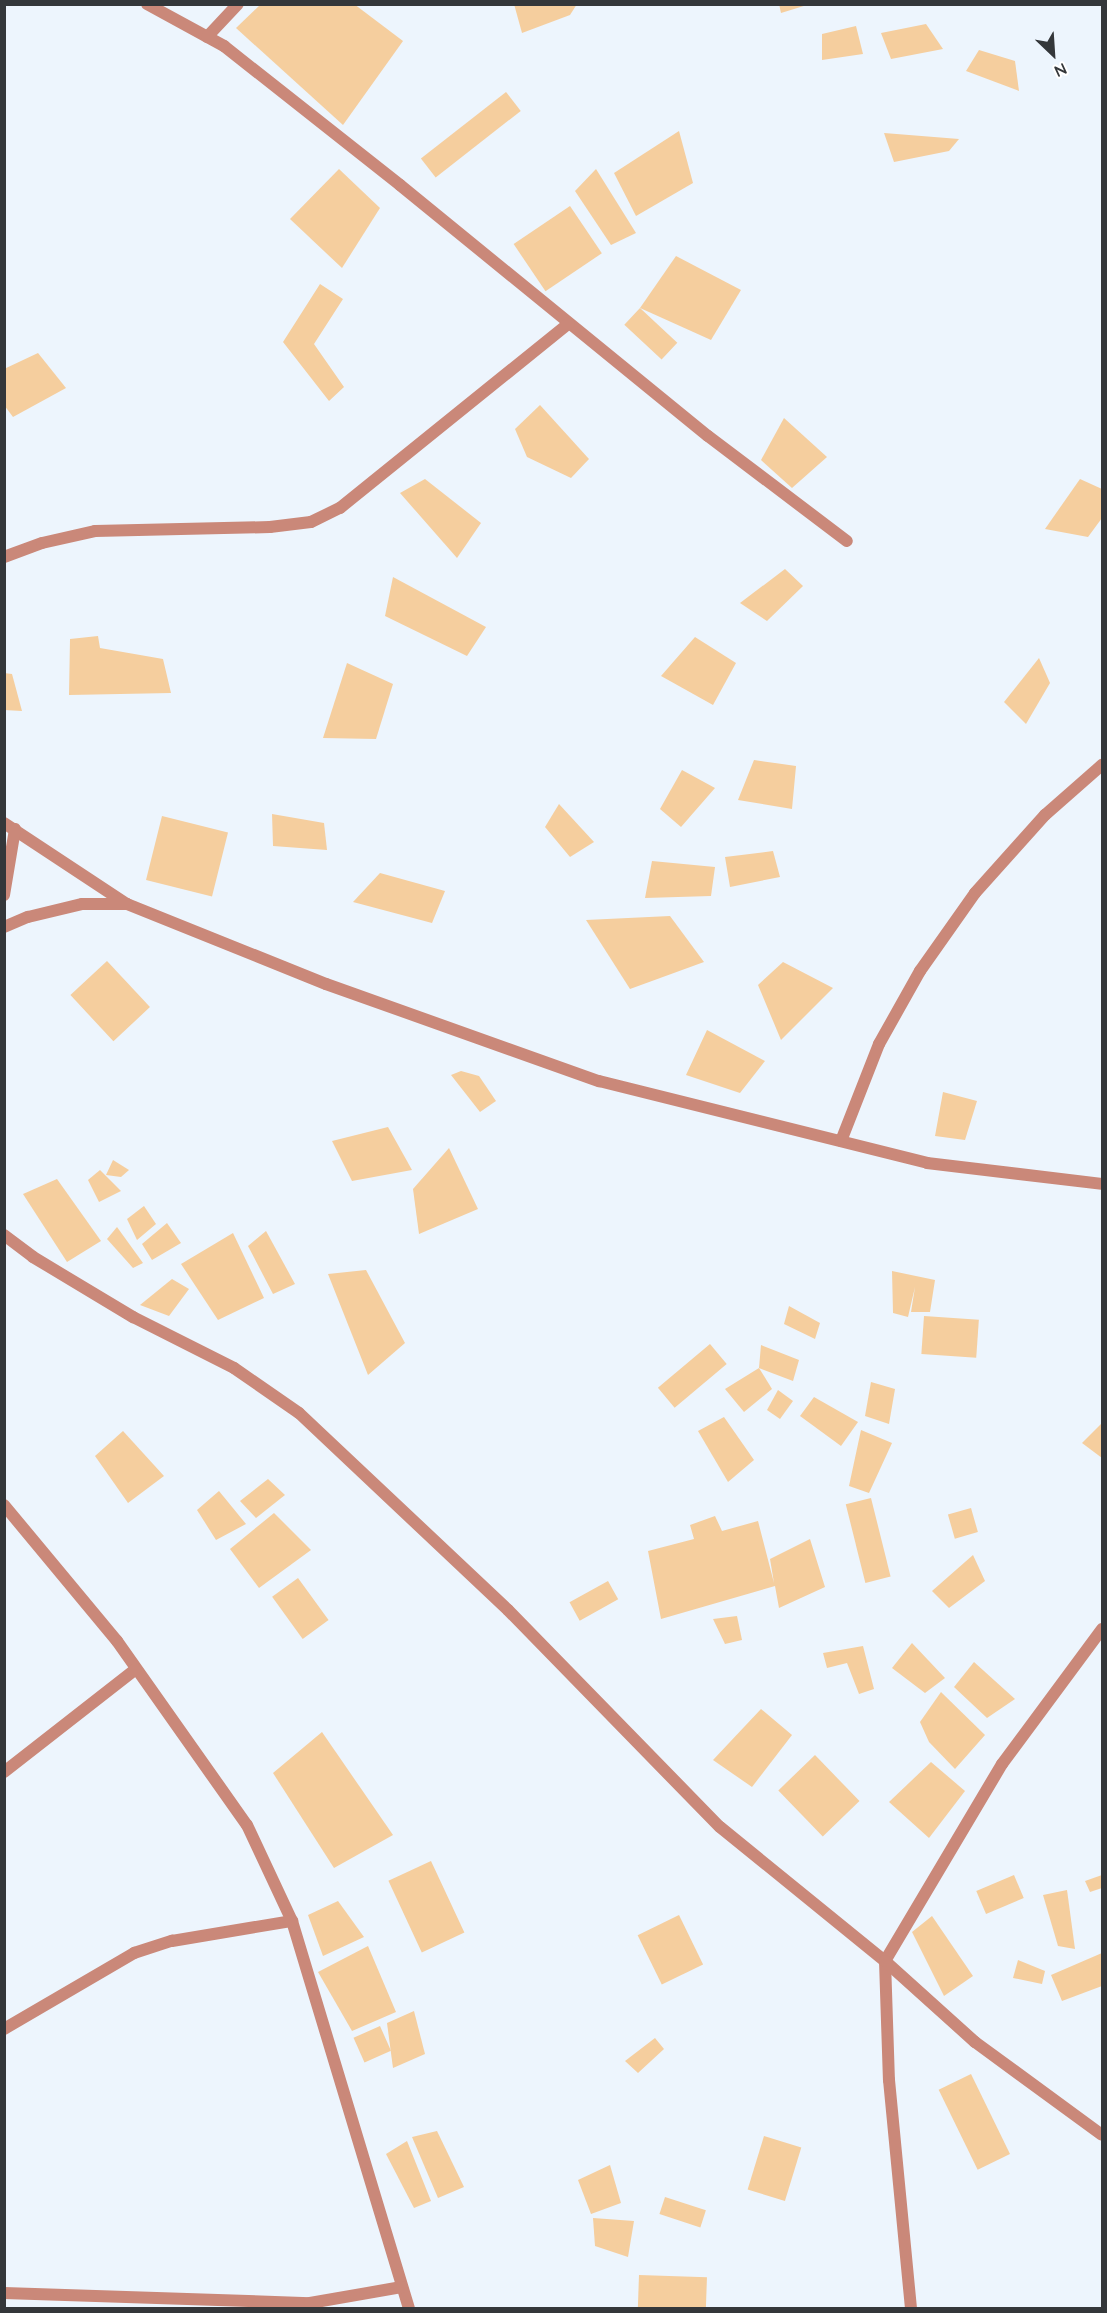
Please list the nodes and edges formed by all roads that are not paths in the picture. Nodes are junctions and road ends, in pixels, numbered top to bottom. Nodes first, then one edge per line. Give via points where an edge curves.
1 (147, 4) edge
2 (238, 4) edge
3 (207, 37) junction
4 (570, 323) junction
5 (848, 541) dead end
6 (4, 557) edge
7 (1102, 765) edge
8 (10, 826) edge
9 (4, 895) edge
10 (127, 904) junction
11 (4, 927) edge
12 (841, 1141) junction
13 (1102, 1184) edge
14 (4, 1235) edge
15 (4, 1505) edge
16 (1102, 1629) edge
17 (136, 1669) junction
18 (4, 1772) edge
19 (291, 1921) junction
20 (885, 1961) junction
21 (4, 2029) edge
22 (1102, 2135) edge
23 (402, 2288) junction
24 (4, 2293) edge
25 (409, 2308) edge
26 (911, 2308) edge

1 - 3 street
2 - 3 street
3 - 4 street via 224,46
4 - 5 street via 708,436
4 - 6 street via 340,508 310,522 270,527 95,531 42,543
7 - 12 street via 1045,815 975,893 920,971 879,1044
8 - 9 street
8 - 10 street
10 - 11 street via 82,904
10 - 12 street via 326,984 599,1081
12 - 13 street via 927,1163
14 - 20 street via 33,1257 133,1317 234,1368 299,1413 508,1610 720,1827
15 - 17 street
16 - 20 street via 1002,1764
17 - 18 street
17 - 19 street via 247,1825
19 - 21 street via 172,1941 134,1953
19 - 23 street
20 - 22 street via 975,2042
20 - 26 street via 889,2080
23 - 24 street via 309,2303
23 - 25 street

